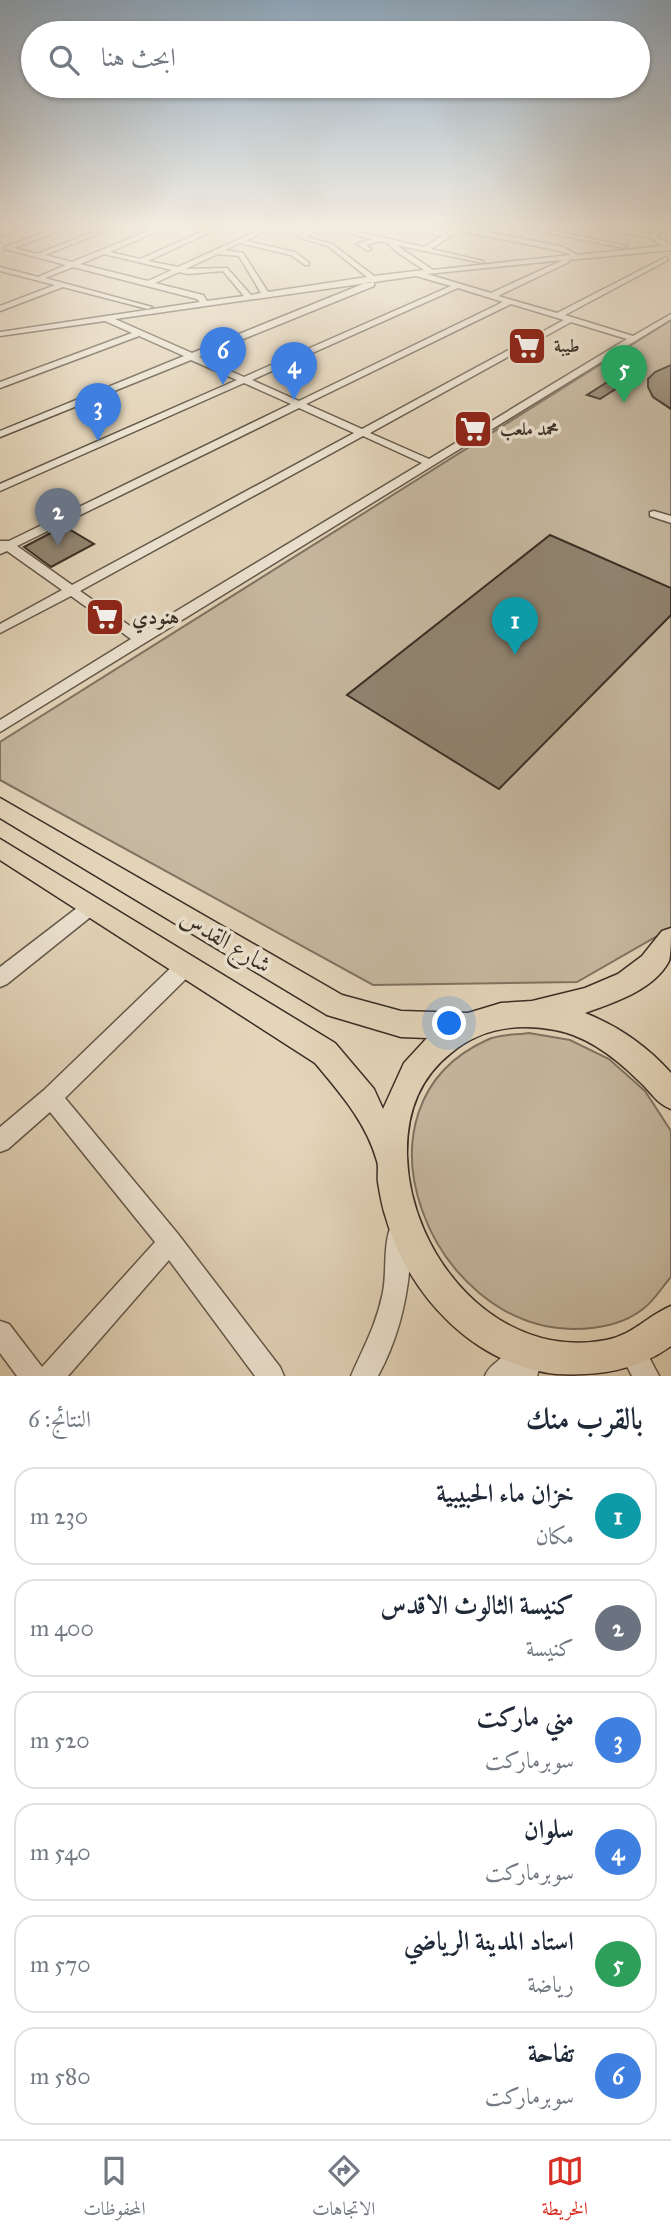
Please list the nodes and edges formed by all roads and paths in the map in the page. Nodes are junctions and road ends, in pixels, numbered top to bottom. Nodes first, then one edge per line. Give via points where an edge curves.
1 (46, 291) edge
2 (85, 291) edge
3 (177, 291) edge
4 (244, 291) edge
5 (263, 291) edge
6 (284, 291) edge
7 (351, 291) edge
8 (445, 291) edge
9 (475, 291) edge
10 (501, 291) edge
11 (607, 291) edge
12 (265, 294) junction
13 (248, 296) junction
14 (491, 296) junction
15 (0, 298) edge
16 (17, 302) junction
17 (509, 302) junction
18 (205, 303) junction
19 (0, 309) edge
20 (156, 310) junction
21 (558, 316) junction
22 (671, 316) edge
23 (103, 317) junction
24 (570, 320) junction
25 (0, 325) edge
26 (18, 331) junction
27 (139, 333) junction
28 (0, 334) edge
29 (635, 339) junction
30 (191, 356) junction
31 (244, 380) junction
32 (0, 385) edge
33 (299, 404) junction
34 (363, 433) junction
35 (0, 434) edge
36 (430, 463) junction
37 (0, 488) edge
38 (654, 514) dead end
39 (671, 520) edge
40 (3, 545) edge
41 (72, 591) junction
42 (0, 629) edge
43 (140, 639) junction
44 (0, 727) edge
45 (0, 807) edge
46 (0, 848) edge
47 (92, 905) junction
48 (671, 939) edge
49 (187, 965) junction
50 (0, 978) edge
51 (524, 1013) junction
52 (468, 1025) junction
53 (671, 1095) edge
54 (51, 1097) junction
55 (0, 1141) edge
56 (390, 1160) junction
57 (397, 1208) junction
58 (170, 1242) junction
59 (0, 1333) edge
60 (656, 1344) edge
61 (526, 1360) edge
62 (33, 1376) edge
63 (51, 1376) edge
64 (271, 1376) edge
65 (364, 1376) edge
66 (498, 1376) edge

1 - 16 street
2 - 20 street
3 - 18 street via 200,297
4 - 13 street
5 - 12 street
6 - 12 street
7 - 30 street
8 - 31 street
9 - 14 street
10 - 14 street
11 - 21 street
12 - 13 street
13 - 18 street
14 - 17 street
15 - 16 street
16 - 19 street
17 - 21 street
17 - 33 street
18 - 20 street
20 - 23 street
21 - 24 street
22 - 29 street
23 - 26 street
23 - 27 street
24 - 29 street
24 - 34 street
25 - 26 street
26 - 28 street
27 - 30 street
27 - 32 street
29 - 36 street
30 - 31 street
30 - 35 street
31 - 33 street
31 - 37 street
33 - 34 street
33 - 40 street
34 - 36 street
34 - 41 street
36 - 43 street
38 - 39 street
40 - 41 street
41 - 42 street
41 - 43 street
43 - 44 street
45 - 52 main road, شارع القدس via 336,1006 401,1024
46 - 47 main road, شارع القدس
47 - 49 main road, شارع القدس
47 - 50 street
48 - 51 main road via 650,966 629,980 580,1001
49 - 54 street
49 - 56 main road, شارع القدس via 309,1041 339,1067 369,1108
51 - 52 main road
51 - 53 main road via 558,1017 592,1029 625,1048
52 - 56 main road via 442,1041 404,1091
54 - 55 street
54 - 58 street
56 - 57 main road
57 - 61 main road via 410,1244 430,1278 457,1308
57 - 65 street via 399,1249 393,1305 385,1334
58 - 63 street
58 - 64 street
59 - 62 street
60 - 61 main road via 600,1360
61 - 66 street

